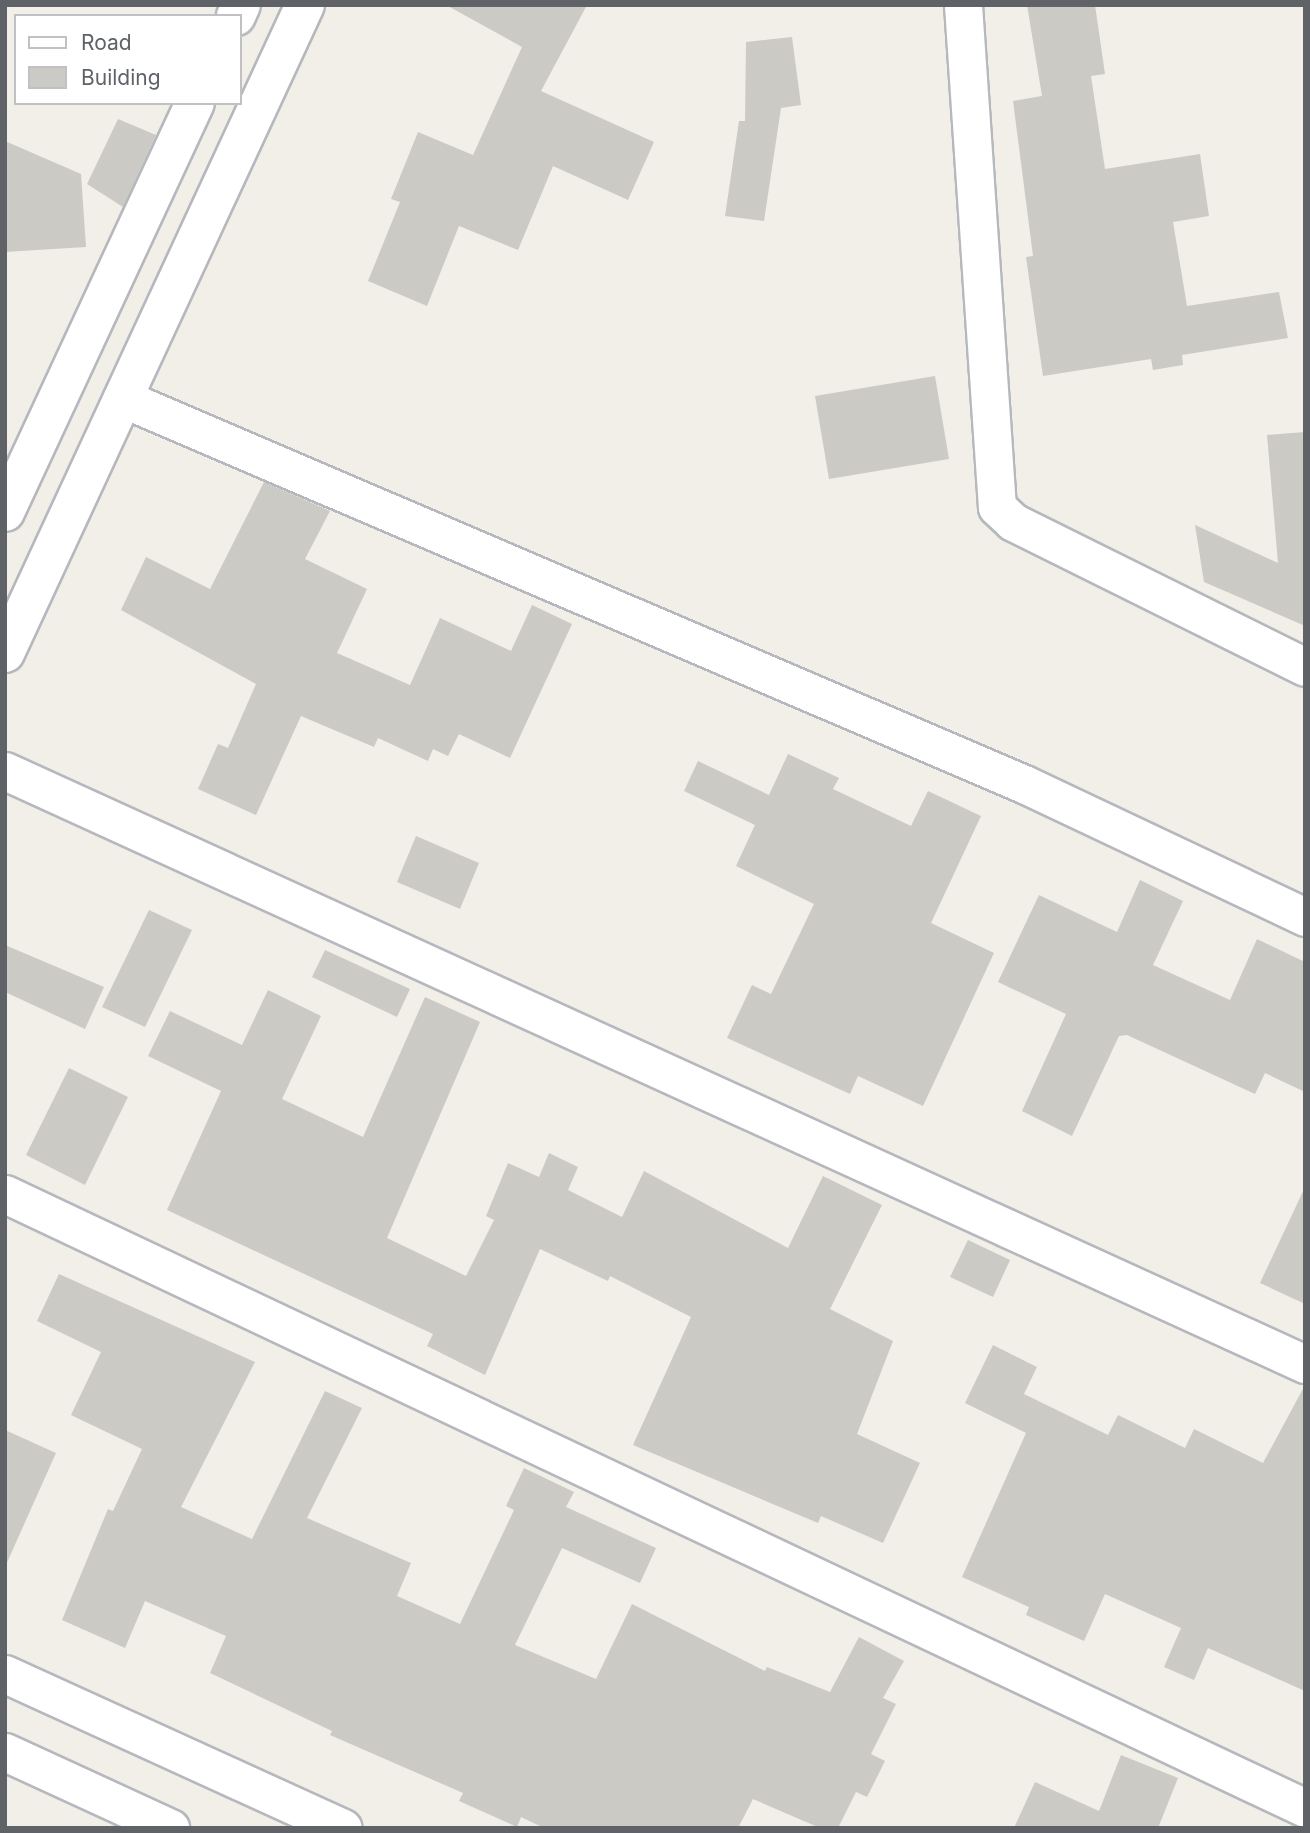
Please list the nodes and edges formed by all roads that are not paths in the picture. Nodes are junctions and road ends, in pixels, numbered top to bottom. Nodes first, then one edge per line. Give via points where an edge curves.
1 (305, 5) edge
2 (963, 5) edge
3 (194, 105) edge
4 (122, 398) junction
5 (5, 512) edge
6 (5, 653) edge
7 (1305, 667) edge
8 (5, 771) edge
9 (1305, 917) edge
10 (5, 1194) edge
11 (1305, 1364) edge
12 (5, 1674) edge
13 (5, 1752) edge
14 (1305, 1808) edge
15 (170, 1828) edge
16 (343, 1828) edge

1 - 4 street
2 - 7 street via 997,507 1013,522
3 - 5 street
4 - 6 street
4 - 9 street via 1024,784
8 - 11 street
10 - 14 street
12 - 16 street
13 - 15 street

